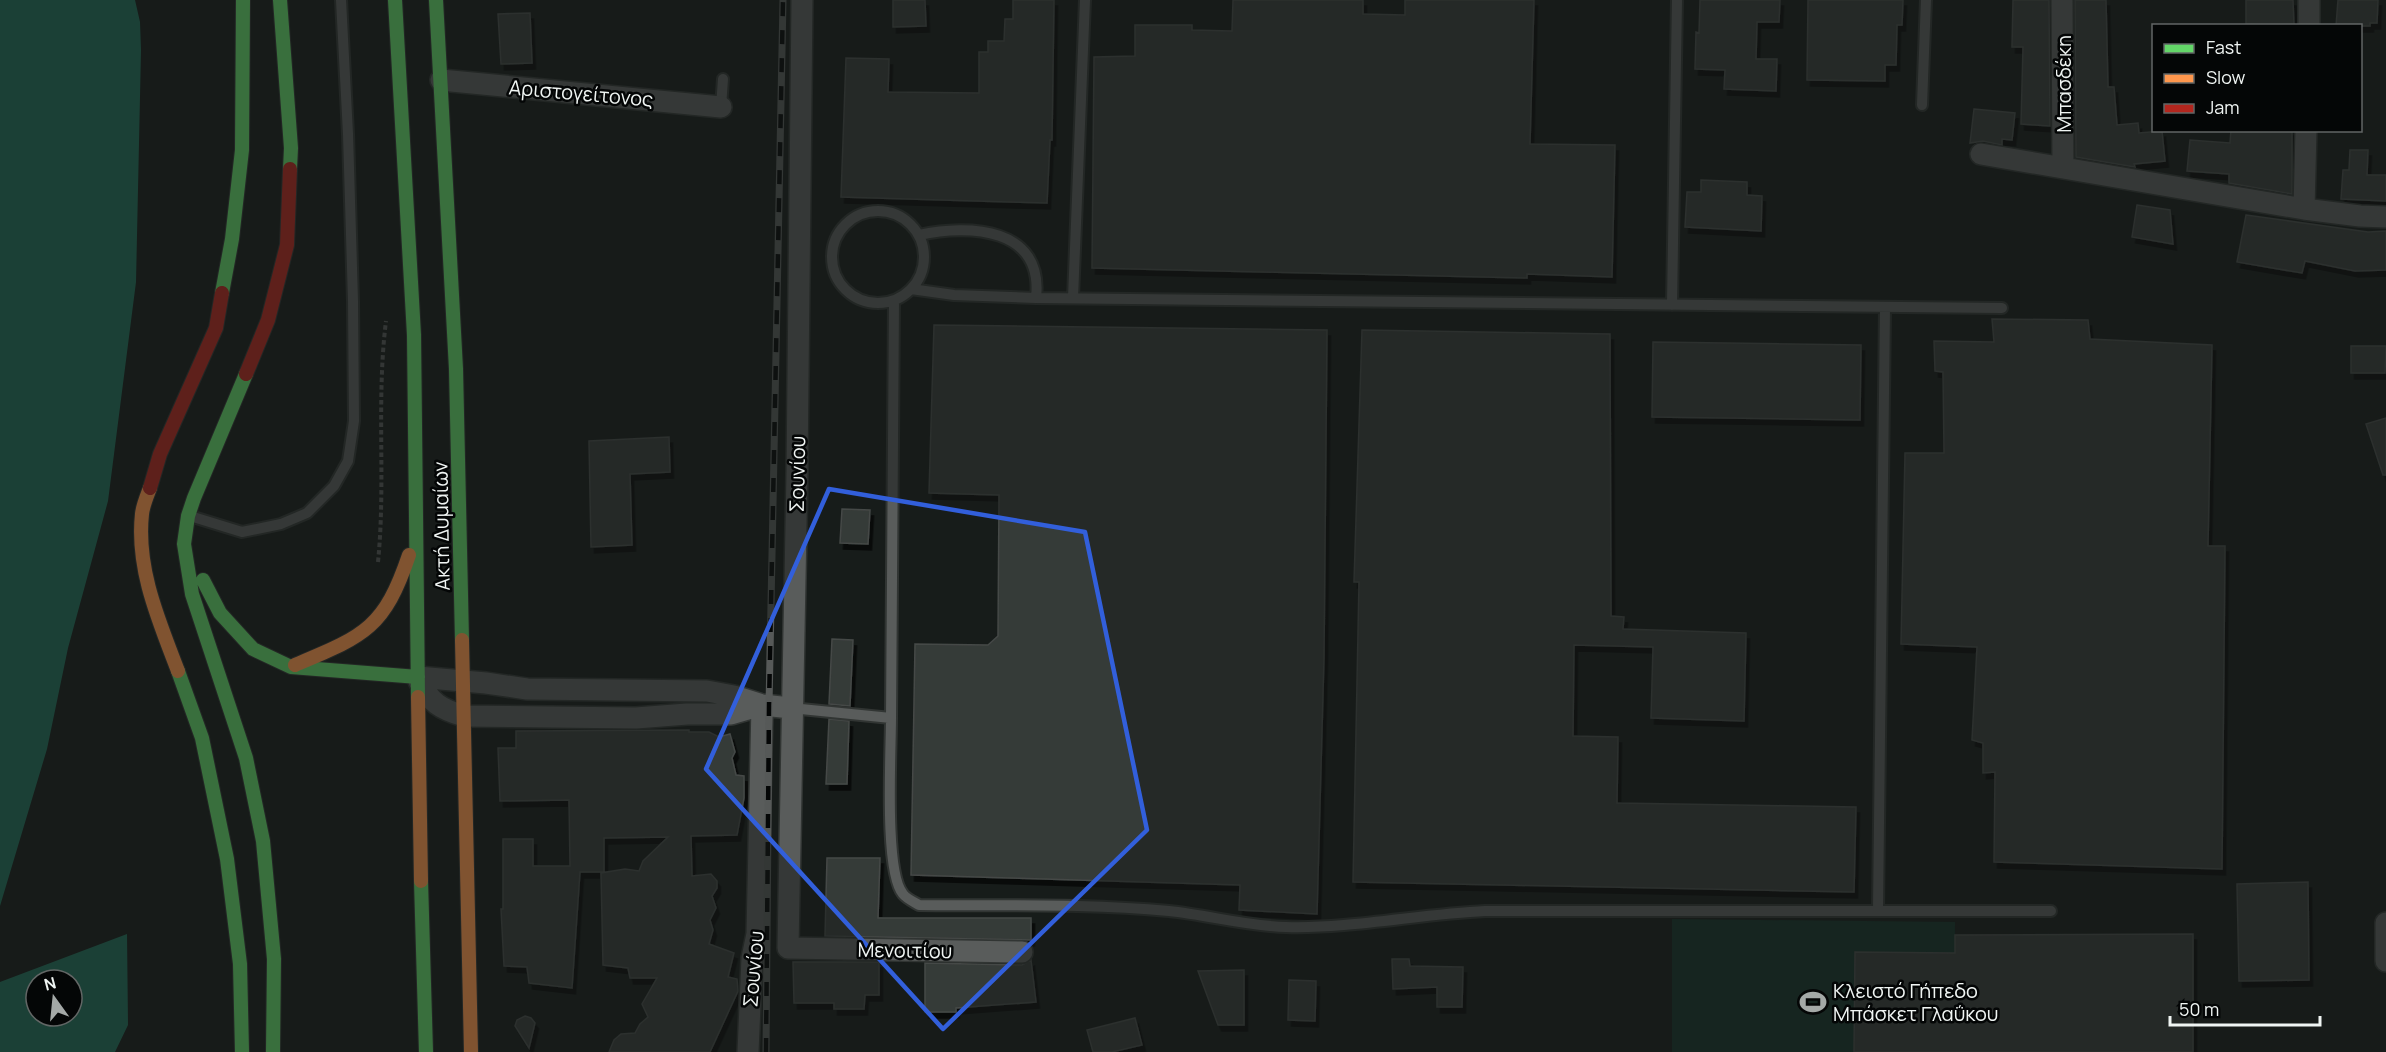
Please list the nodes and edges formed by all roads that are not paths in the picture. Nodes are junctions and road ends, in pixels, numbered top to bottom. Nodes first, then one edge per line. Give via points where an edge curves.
1 (243, 0) edge
2 (280, 0) edge
3 (341, 0) edge
4 (395, 0) edge
5 (436, 0) edge
6 (802, 0) edge
7 (1085, 0) edge
8 (1677, 0) edge
9 (1926, 0) edge
10 (2062, 0) edge
11 (2309, 0) edge
12 (2309, 24) edge
13 (723, 78) dead end
14 (441, 80) junction
15 (1922, 105) dead end
16 (721, 107) joint
17 (2306, 132) edge
18 (1981, 154) dead end
19 (2063, 168) junction
20 (2304, 209) junction
21 (2386, 217) edge
22 (919, 236) junction
23 (911, 289) junction
24 (1036, 298) junction
25 (1073, 298) junction
26 (894, 301) junction
27 (1672, 306) junction
28 (1885, 308) junction
29 (2002, 309) dead end
30 (188, 516) junction
31 (415, 540) junction
32 (184, 544) junction
33 (291, 667) junction
34 (418, 677) junction
35 (464, 681) junction
36 (636, 691) junction
37 (762, 705) junction
38 (791, 708) junction
39 (464, 716) junction
40 (636, 718) junction
41 (891, 718) junction
42 (1878, 910) junction
43 (2051, 911) dead end
44 (2386, 923) edge
45 (788, 948) joint
46 (1022, 952) dead end
47 (2386, 961) edge
48 (242, 1052) edge
49 (273, 1052) edge
50 (426, 1052) edge
51 (471, 1052) edge
52 (748, 1052) edge

1 - 48 main road via 242,150 216,328 160,454 142,513 142,555 150,595 202,738 227,859 240,964
2 - 30 main road via 291,148 286,245 268,320
3 - 30 lane via 353,301 354,421 348,461 334,486 307,513 281,524 242,532
4 - 31 main road, Ακτή Δυμαίων via 414,335
5 - 14 main road, Ακτή Δυμαίων
6 - 38 street, Σουνίου
7 - 25 lane
8 - 27 lane
9 - 15 lane
10 - 19 street, Μπασδέκη
11 - 12 street
13 - 16 lane
14 - 16 street, Αριστογείτονος
14 - 35 main road, Ακτή Δυμαίων via 456,369
17 - 20 street
18 - 19 street
19 - 20 street
20 - 21 street
22 - 23 lane via 923,269
22 - 24 lane via 974,231 1011,240 1036,272
22 - 26 lane via 905,220 875,211 855,217 835,241 832,262 845,290 863,301
23 - 24 lane
23 - 26 lane
24 - 25 lane
25 - 27 lane
26 - 41 lane
27 - 28 lane
28 - 29 lane
28 - 42 lane
30 - 32 main road
31 - 33 main road via 380,619 352,640
31 - 34 main road, Ακτή Δυμαίων
32 - 33 main road via 220,613 253,649
32 - 49 main road via 192,594 246,758 263,842 274,959
33 - 34 main road
34 - 35 street
34 - 39 street via 428,698 444,710
34 - 50 main road, Ακτή Δυμαίων
35 - 36 street via 527,689
35 - 39 main road, Ακτή Δυμαίων
36 - 37 street via 707,691
36 - 40 street
37 - 38 street
37 - 40 street via 731,714
37 - 52 street, Σουνίου via 757,934 752,958
38 - 41 lane
38 - 45 street, Σουνίου
39 - 40 street
39 - 51 main road, Ακτή Δυμαίων
41 - 42 lane via 891,846 903,894 919,905 1130,909 1286,927 1485,911
42 - 43 lane
44 - 47 street
45 - 46 street, Μενοιτίου

